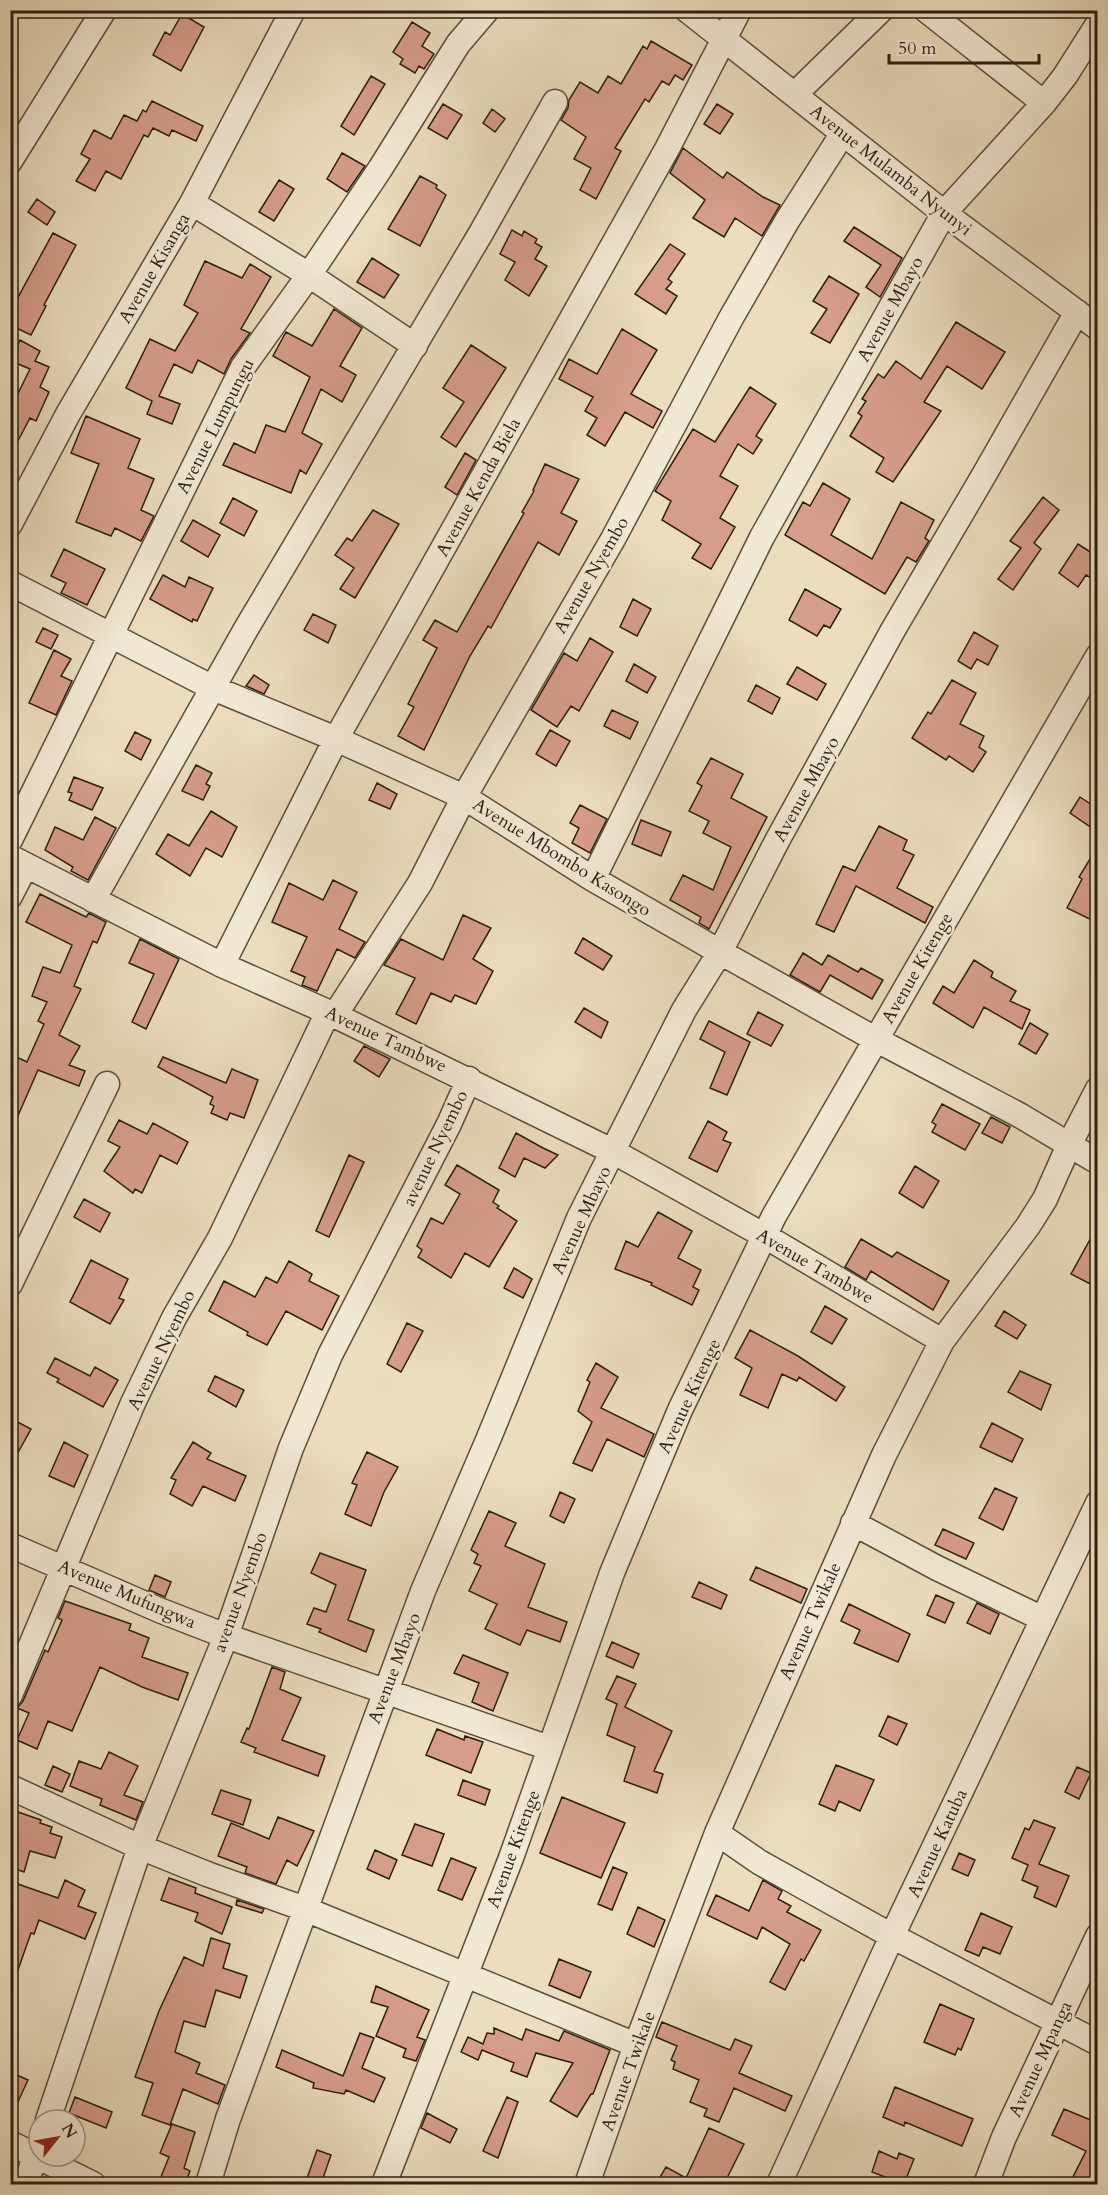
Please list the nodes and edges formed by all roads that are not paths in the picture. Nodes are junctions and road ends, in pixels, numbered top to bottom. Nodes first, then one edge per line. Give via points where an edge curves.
1 (104, 10) edge
2 (293, 10) edge
3 (487, 10) edge
4 (687, 10) edge
5 (739, 10) edge
6 (881, 10) edge
7 (926, 10) edge
8 (1098, 24) edge
9 (723, 39) junction
10 (795, 94) junction
11 (555, 102) dead end
12 (1044, 102) junction
13 (843, 133) junction
14 (10, 161) edge
15 (192, 203) junction
16 (944, 213) junction
17 (309, 274) junction
18 (1077, 312) junction
19 (1098, 328) edge
20 (415, 346) junction
21 (10, 524) edge
22 (10, 583) edge
23 (111, 635) junction
24 (1098, 657) edge
25 (213, 688) junction
26 (336, 739) junction
27 (464, 797) junction
28 (10, 840) edge
29 (18, 861) edge
30 (593, 879) junction
31 (10, 896) edge
32 (93, 900) junction
33 (720, 952) junction
34 (222, 965) junction
35 (332, 1014) junction
36 (875, 1039) junction
37 (469, 1079) junction
38 (107, 1084) dead end
39 (1098, 1089) edge
40 (1069, 1145) junction
41 (614, 1152) junction
42 (1098, 1162) edge
43 (765, 1236) junction
44 (10, 1284) edge
45 (942, 1341) junction
46 (1098, 1503) edge
47 (853, 1523) junction
48 (10, 1545) edge
49 (64, 1567) junction
50 (1043, 1619) junction
51 (226, 1636) junction
52 (385, 1691) junction
53 (10, 1695) edge
54 (549, 1748) junction
55 (10, 1787) edge
56 (717, 1833) junction
57 (140, 1847) junction
58 (305, 1909) junction
59 (892, 1936) junction
60 (1098, 1936) edge
61 (464, 1976) junction
62 (1057, 2023) junction
63 (1098, 2043) edge
64 (636, 2045) junction
65 (52, 2108) edge
66 (10, 2143) edge
67 (27, 2148) edge
68 (32, 2168) edge
69 (66, 2168) edge
70 (25, 2184) edge
71 (93, 2184) edge
72 (208, 2184) edge
73 (384, 2184) edge
74 (587, 2184) edge
75 (779, 2184) edge
76 (986, 2184) edge

1 - 14 street
2 - 15 street, Avenue Kisanga
3 - 17 street, Avenue Lumpungu via 458,44
4 - 9 street, Avenue Mulamba Nyunyi
5 - 9 street, Avenue Kenda Biela
6 - 10 street
7 - 12 street
8 - 12 street, Avenue Mbayo
9 - 10 street, Avenue Mulamba Nyunyi
9 - 26 street, Avenue Kenda Biela via 667,149
10 - 13 street, Avenue Mulamba Nyunyi
11 - 20 street
12 - 16 street, Avenue Mbayo
13 - 16 street, Avenue Mulamba Nyunyi
13 - 27 street, Avenue Nyembo via 731,318 613,539
15 - 17 street
15 - 21 street, Avenue Kisanga via 68,414
16 - 18 street, Avenue Mulamba Nyunyi
16 - 30 street, Avenue Mbayo via 762,537
17 - 20 street
17 - 23 street, Avenue Lumpungu via 243,367
18 - 19 street, Avenue Mulamba Nyunyi
18 - 33 street, Avenue Mbayo via 893,630
20 - 25 street
22 - 23 street, Avenue Mbombo Kasongo
23 - 25 street, Avenue Mbombo Kasongo
23 - 28 street, Avenue Lumpungu
24 - 36 street, Avenue Kitenge
25 - 26 street, Avenue Mbombo Kasongo
25 - 32 street
26 - 27 street, Avenue Mbombo Kasongo
26 - 34 street, Avenue Kenda Biela
27 - 30 street, Avenue Mbombo Kasongo
27 - 35 street, Avenue Nyembo via 420,883
29 - 31 street
29 - 32 street, Avenue Tambwe
30 - 33 street, Avenue Mbombo Kasongo
32 - 34 street, Avenue Tambwe
33 - 36 street, Avenue Mbombo Kasongo
33 - 41 street, Avenue Mbayo via 684,1010
34 - 35 street, Avenue Tambwe
35 - 37 street, Avenue Tambwe
35 - 49 street, Avenue Nyembo via 219,1238 174,1318 133,1403
36 - 40 street, Avenue Mbombo Kasongo
36 - 43 street, Avenue Kitenge
37 - 41 street, Avenue Tambwe
37 - 51 street, avenue Nyembo via 330,1355 291,1449
38 - 44 street
39 - 40 street, Avenue Twikale
40 - 42 street, Avenue Mbombo Kasongo
40 - 45 street, Avenue Twikale via 1028,1226
41 - 43 street, Avenue Tambwe
41 - 52 street, Avenue Mbayo via 579,1218
43 - 45 street, Avenue Tambwe
43 - 54 street, Avenue Kitenge via 680,1410 612,1573
45 - 47 street, Avenue Twikale
46 - 50 street, Avenue Katuba
47 - 50 street
47 - 56 street, Avenue Twikale
48 - 49 street, Avenue Mufungwa
49 - 51 street, Avenue Mufungwa
49 - 53 street, Avenue Nyembo
50 - 59 street, Avenue Katuba
51 - 52 street, Avenue Mufungwa
51 - 57 street, avenue Nyembo
52 - 54 street, Avenue Mufungwa
52 - 58 street, Avenue Mbayo
54 - 61 street, Avenue Kitenge
55 - 57 street
56 - 59 street via 759,1862
56 - 64 street, Avenue Twikale
57 - 58 street
57 - 65 street, avenue Nyembo
58 - 61 street
58 - 72 street, Avenue Mbayo
59 - 62 street
59 - 75 street, Avenue Katuba
60 - 62 street, Avenue Mpanga
61 - 64 street
61 - 73 street, Avenue Kitenge
62 - 63 street
62 - 76 street, Avenue Mpanga
64 - 74 street, Avenue Twikale
66 - 67 street
68 - 70 street
69 - 71 street

